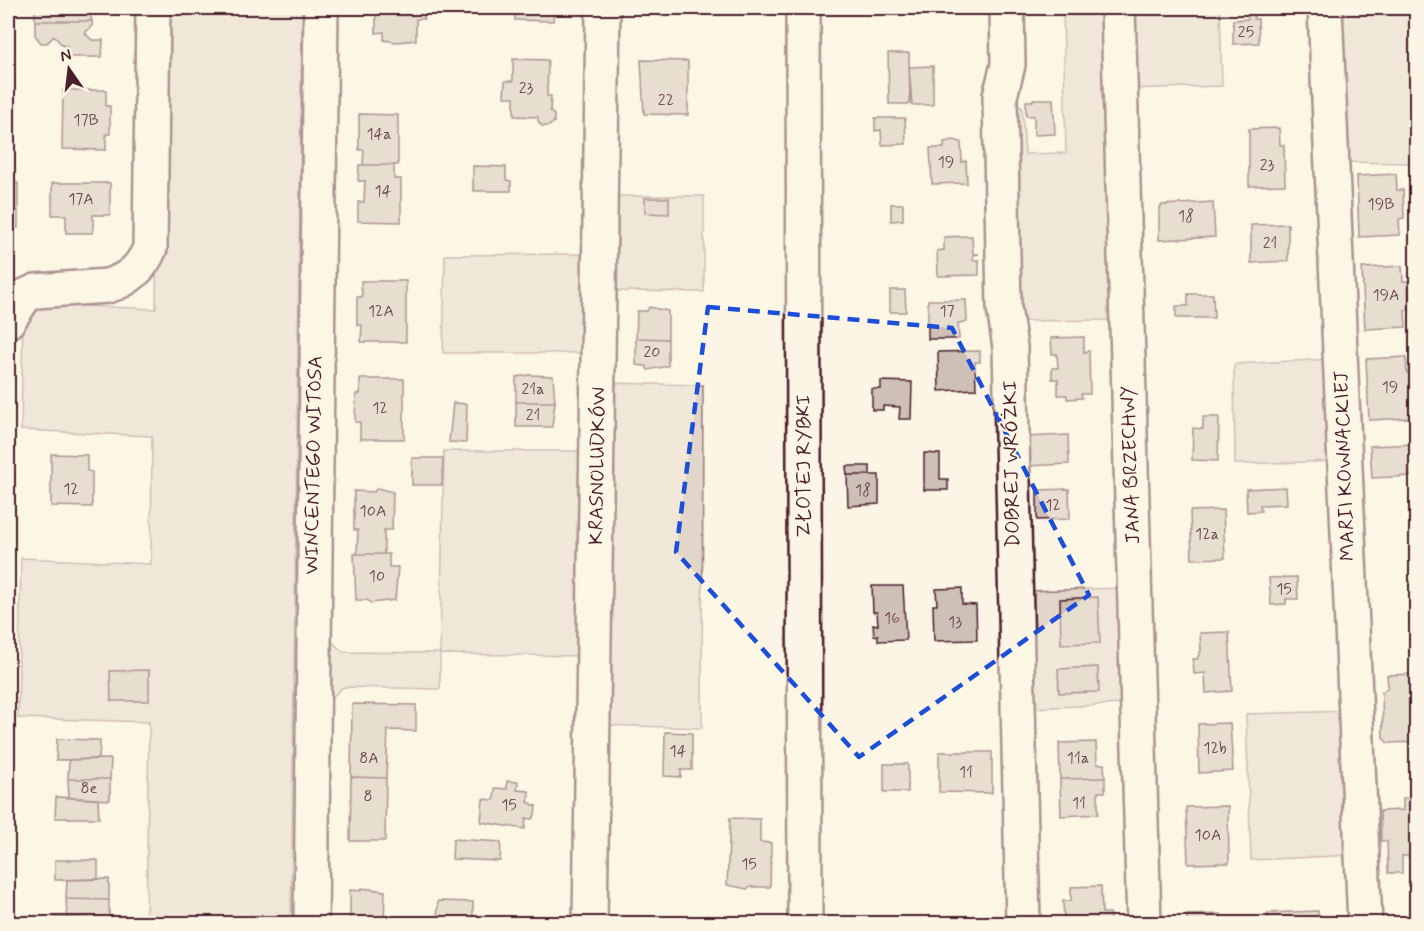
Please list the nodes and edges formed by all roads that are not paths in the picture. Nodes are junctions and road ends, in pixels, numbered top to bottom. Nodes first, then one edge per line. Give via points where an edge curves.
1 (153, 8) edge
2 (321, 8) edge
3 (603, 8) edge
4 (802, 8) edge
5 (1007, 8) edge
6 (1118, 8) edge
7 (1325, 8) edge
8 (8, 321) edge
9 (310, 924) edge
10 (590, 924) edge
11 (805, 924) edge
12 (1023, 924) edge
13 (1144, 924) edge
14 (1365, 924) edge

1 - 8 street via 150,248 144,264 107,286 36,291 25,296
2 - 9 street, WINCENTEGO WITOSA
3 - 10 street, KRASNOLUDKÓW
4 - 11 street, ZŁOTEJ RYBKI
5 - 12 street, DOBREJ WRÓŻKI via 1008,65 1000,88 1000,108 1004,308 1010,347
6 - 13 street, JANA BRZECHWY
7 - 14 street, MARII KOWNACKIEJ

